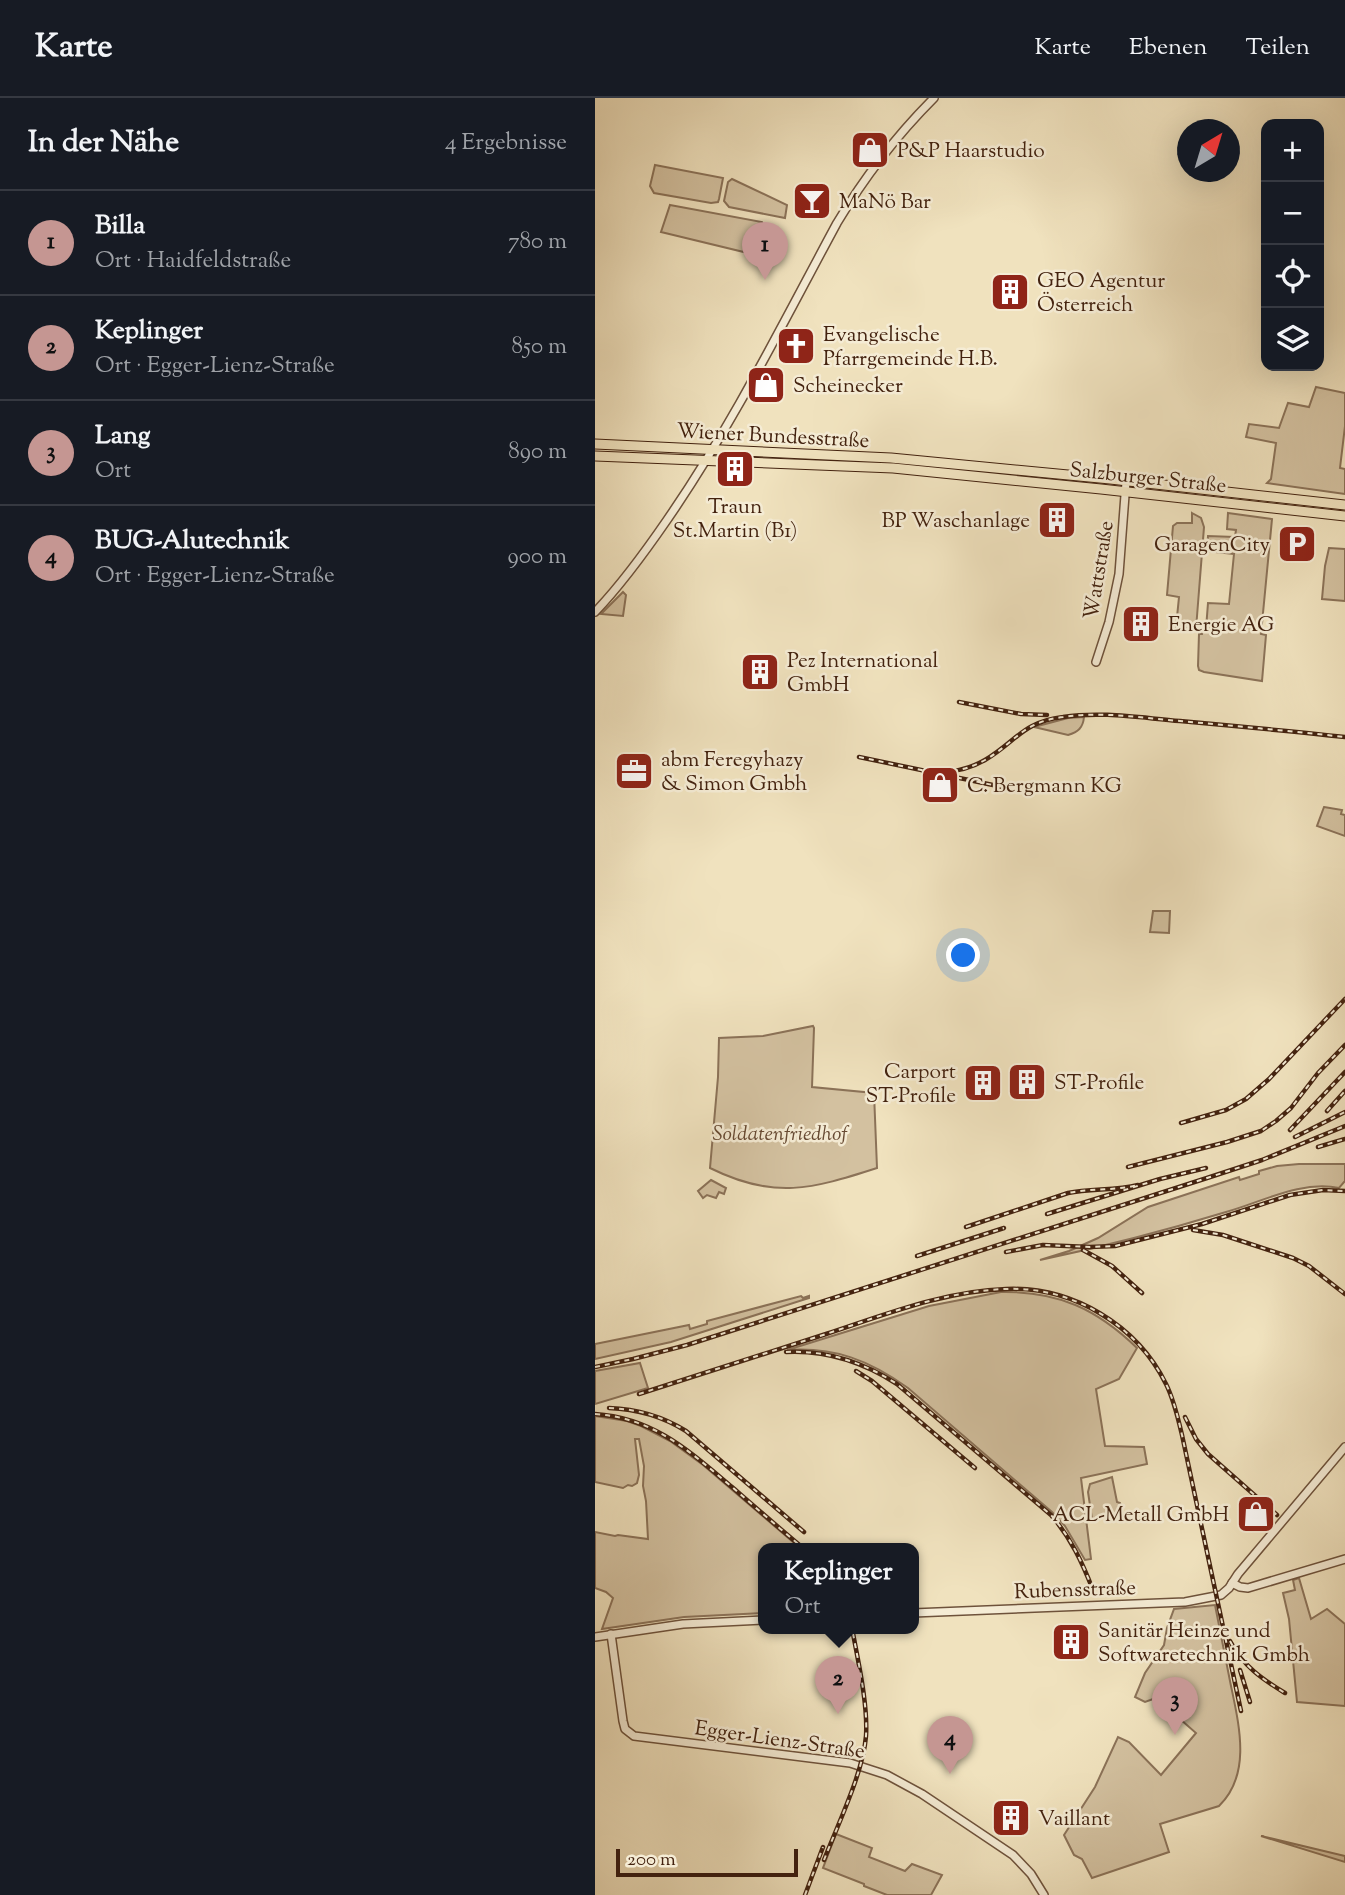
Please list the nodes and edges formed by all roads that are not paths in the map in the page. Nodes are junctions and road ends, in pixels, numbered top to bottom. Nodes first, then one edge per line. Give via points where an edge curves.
1 (934, 98) edge
2 (595, 444) edge
3 (709, 455) junction
4 (595, 456) edge
5 (950, 463) joint
6 (948, 473) joint
7 (1126, 487) junction
8 (1345, 505) edge
9 (1345, 516) edge
10 (595, 612) edge
11 (1096, 662) dead end
12 (1345, 1447) edge
13 (1345, 1559) edge
14 (1233, 1583) junction
15 (919, 1613) edge
16 (758, 1620) edge
17 (611, 1634) junction
18 (595, 1637) edge
19 (1044, 1895) edge

1 - 3 street via 844,211
2 - 3 main road, Wiener Bundesstraße
3 - 4 main road, Wiener Bundesstraße
3 - 5 main road, Wiener Bundesstraße
3 - 6 main road, Wiener Bundesstraße
3 - 10 street via 637,562
5 - 7 main road, Salzburger Straße
6 - 7 main road, Salzburger Straße
7 - 8 main road, Salzburger Straße
7 - 9 main road, Salzburger Straße
7 - 11 street, Wattstraße via 1119,574
12 - 14 street
13 - 14 street via 1248,1588
14 - 15 street, Rubensstraße via 1217,1596 1170,1603
16 - 17 street
17 - 18 street
17 - 19 street, Egger-Lienz-Straße via 623,1721 634,1736 872,1769 957,1816 1013,1855

